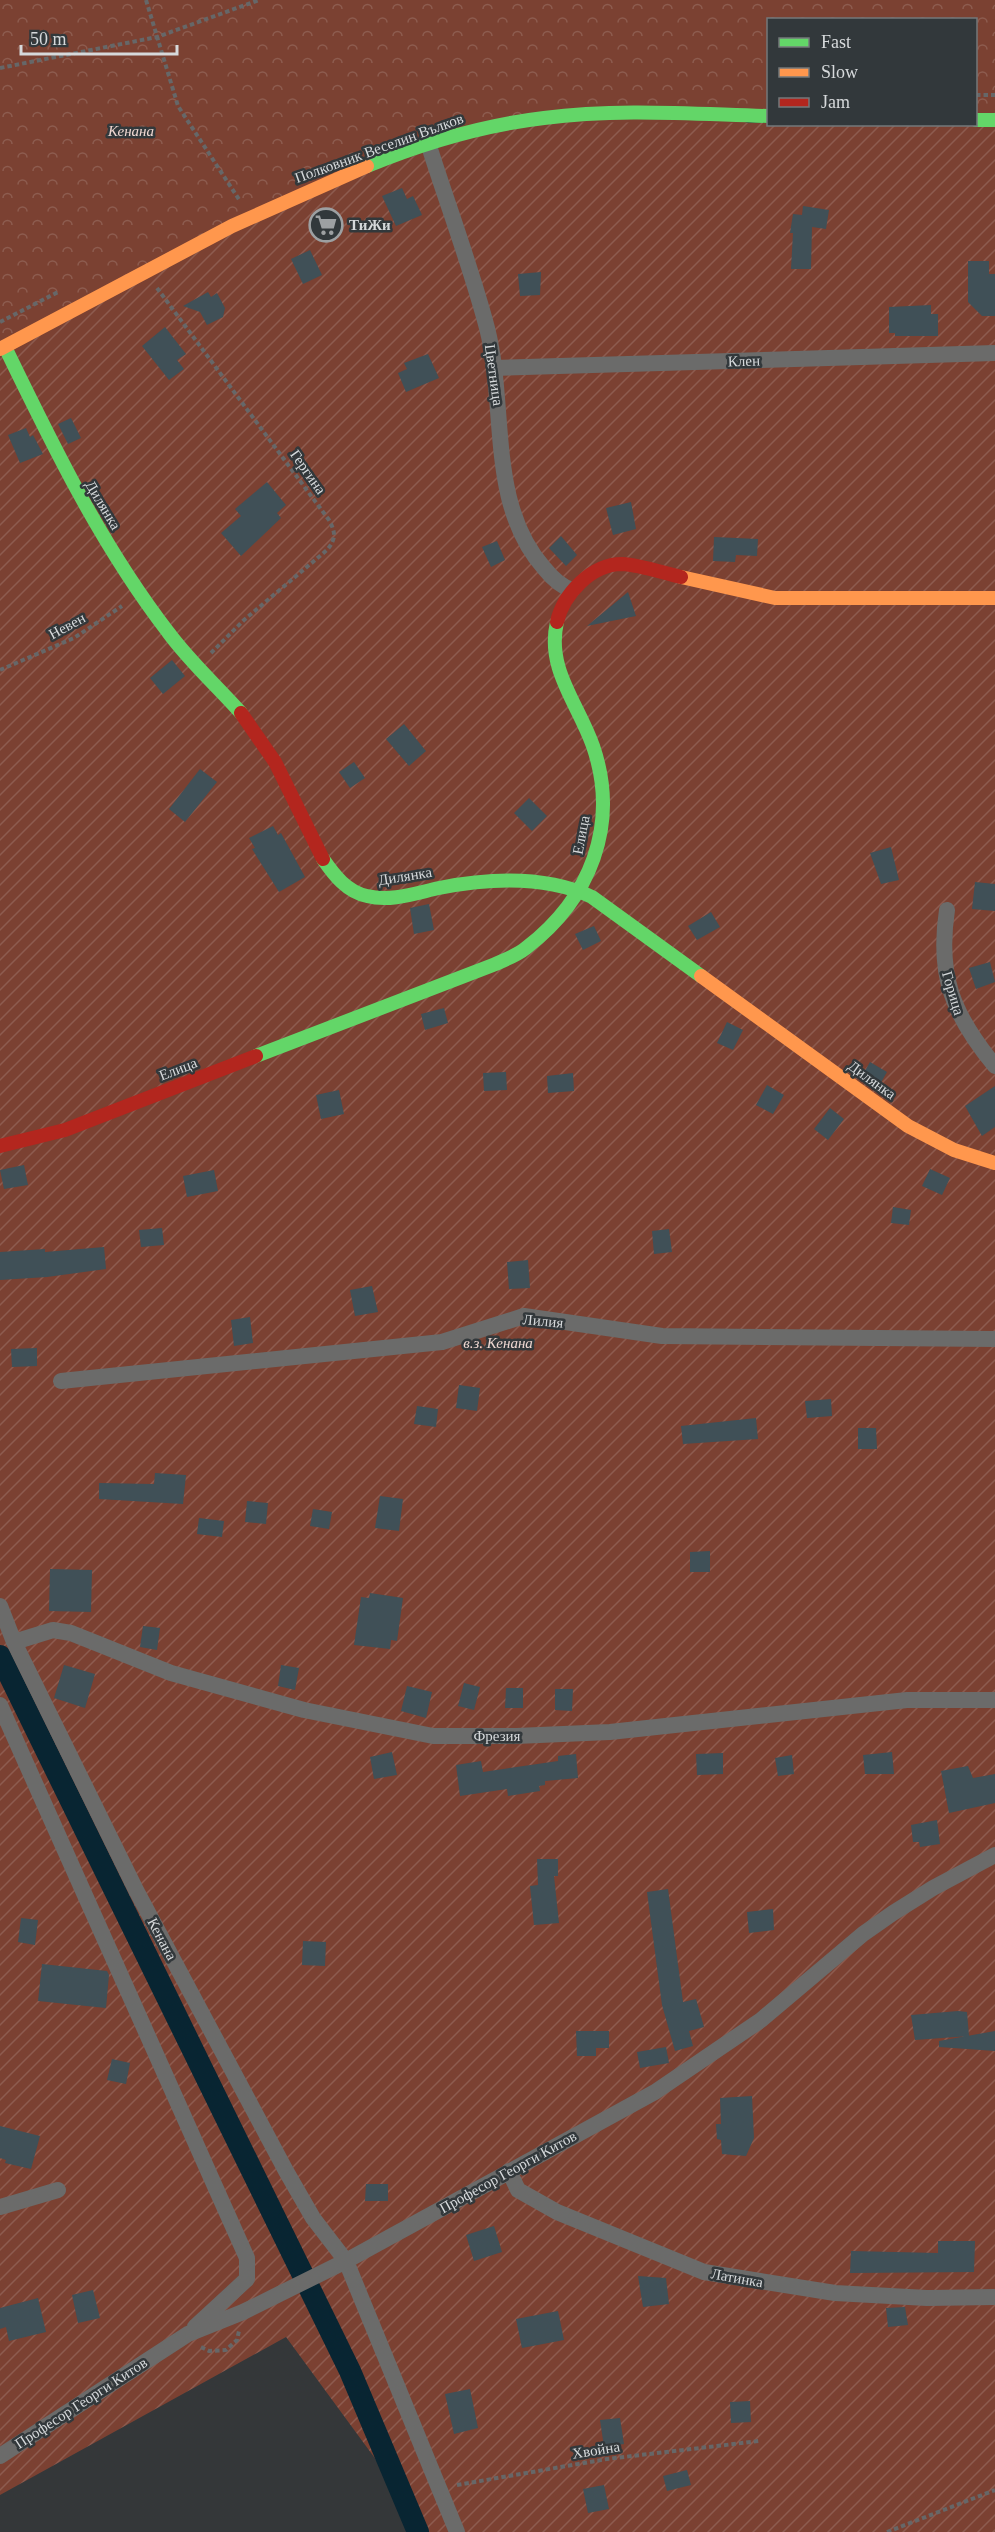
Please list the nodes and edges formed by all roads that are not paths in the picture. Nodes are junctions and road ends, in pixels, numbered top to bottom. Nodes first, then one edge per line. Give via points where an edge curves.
1 (767, 116) edge
2 (977, 120) edge
3 (995, 120) edge
4 (429, 146) junction
5 (2, 348) edge
6 (995, 353) edge
7 (494, 368) junction
8 (572, 590) junction
9 (995, 598) edge
10 (580, 890) junction
11 (947, 910) dead end
12 (995, 1066) edge
13 (0, 1146) edge
14 (995, 1163) edge
15 (995, 1339) edge
16 (61, 1381) dead end
17 (0, 1606) edge
18 (14, 1642) junction
19 (995, 1700) edge
20 (0, 1706) edge
21 (995, 1856) edge
22 (509, 2171) junction
23 (58, 2190) dead end
24 (0, 2207) edge
25 (345, 2261) junction
26 (995, 2297) edge
27 (188, 2334) junction
28 (0, 2456) edge
29 (457, 2532) edge

1 - 4 street, Полковник Веселин Вълков via 572,117 516,122
2 - 3 street
4 - 5 street, Полковник Веселин Вълков via 334,180 250,217
4 - 7 street, Цветница via 482,312
5 - 10 street, Дилянка via 69,480 140,593 172,639 258,733 324,862 343,886 361,895 380,898 476,883 558,883
6 - 7 street, Клен
7 - 8 street, Цветница via 514,517 539,563 562,587
8 - 9 street, Елица via 592,574 621,564 775,598
8 - 10 street, Елица via 556,619 554,656 593,747 603,798 597,851
10 - 13 street, Елица via 552,927 510,957 65,1130
10 - 14 street, Дилянка via 908,1126 954,1150
11 - 12 street, Горица via 943,951 951,996 972,1038
15 - 16 street, Лилия via 662,1336 524,1316 442,1342
17 - 18 street, Кенана
18 - 19 street, Фрезия via 53,1629 71,1633 171,1673 304,1710 433,1736 610,1732 907,1700
18 - 25 street, Кенана via 147,1911 286,2171
20 - 27 street via 247,2258 247,2279
21 - 22 street, Професор Георги Китов via 893,1912 761,2020 687,2072
22 - 25 street, Професор Георги Китов
22 - 26 street, Латинка via 518,2190 557,2212 704,2272 835,2293
23 - 24 street
25 - 27 street, Професор Георги Китов
25 - 29 street, Кенана
27 - 28 street, Професор Георги Китов

